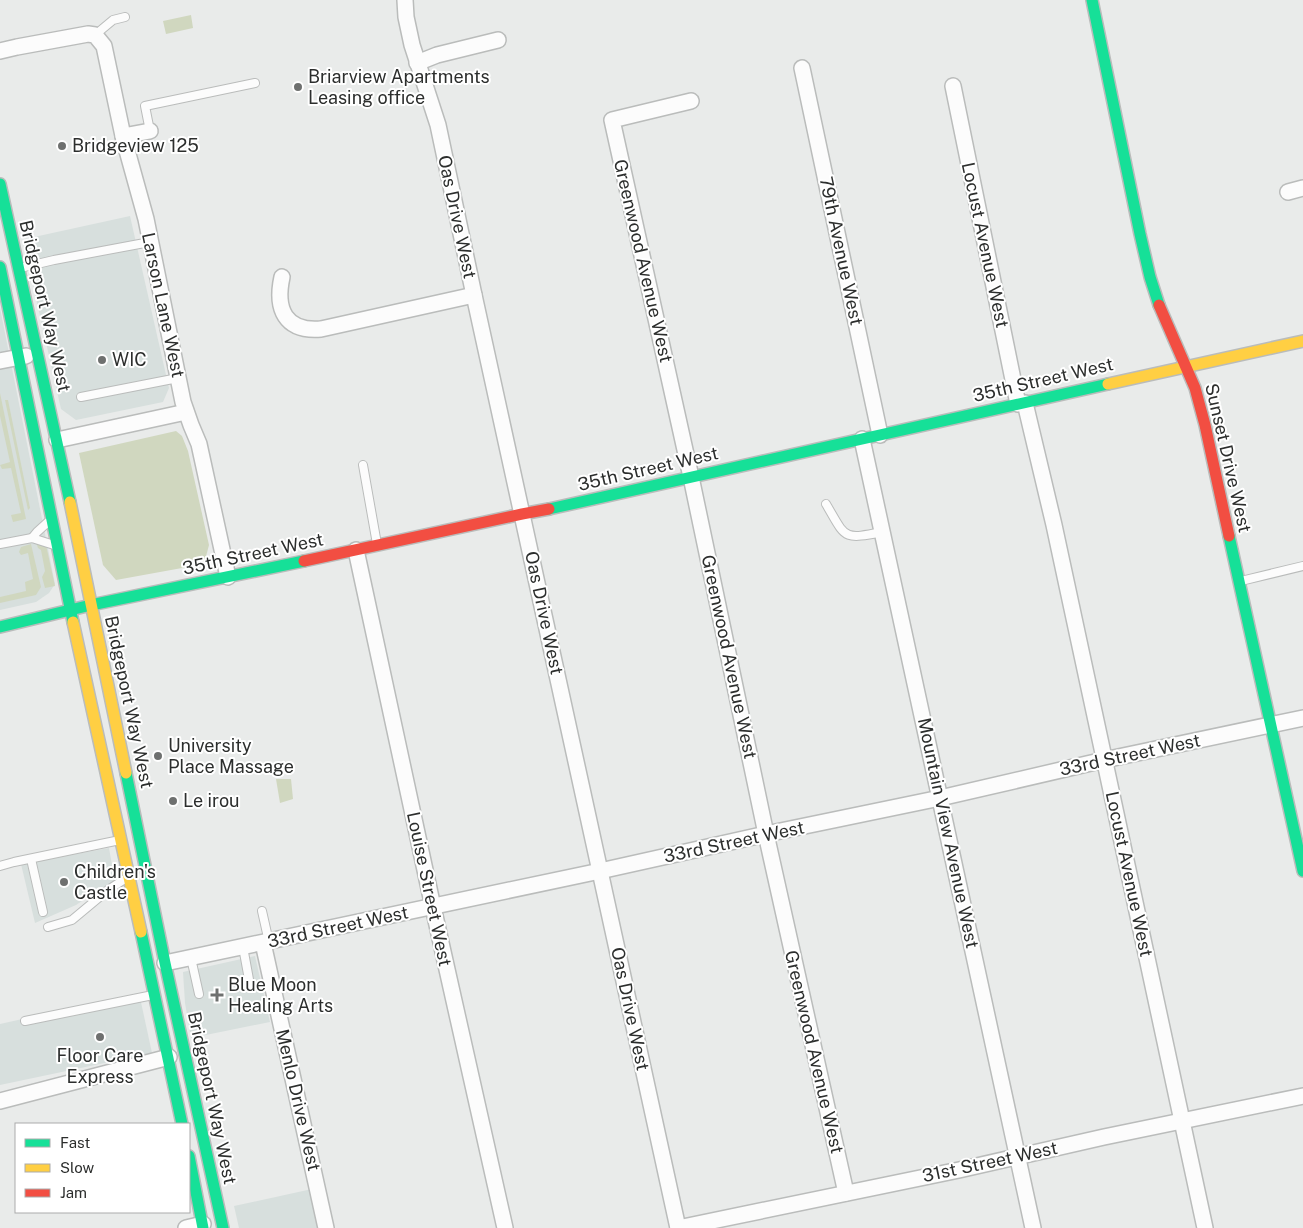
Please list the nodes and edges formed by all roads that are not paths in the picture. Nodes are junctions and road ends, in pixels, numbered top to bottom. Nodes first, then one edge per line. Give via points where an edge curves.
1 (405, 0) edge
2 (1092, 0) edge
3 (126, 17) dead end
4 (95, 34) junction
5 (498, 40) dead end
6 (0, 52) edge
7 (417, 62) junction
8 (802, 68) dead end
9 (255, 83) dead end
10 (953, 86) dead end
11 (691, 101) dead end
12 (150, 132) joint
13 (124, 136) junction
14 (0, 184) edge
15 (150, 242) junction
16 (0, 267) edge
17 (18, 269) junction
18 (282, 277) dead end
19 (474, 295) junction
20 (1303, 341) edge
21 (37, 354) junction
22 (18, 358) junction
23 (0, 361) edge
24 (1186, 366) junction
25 (178, 378) junction
26 (81, 397) dead end
27 (1021, 403) junction
28 (186, 412) junction
29 (880, 435) junction
30 (862, 438) junction
31 (57, 440) junction
32 (363, 465) dead end
33 (691, 477) junction
34 (826, 504) dead end
35 (522, 514) junction
36 (52, 520) junction
37 (882, 532) junction
38 (32, 538) junction
39 (0, 544) edge
40 (57, 546) junction
41 (378, 546) junction
42 (356, 550) junction
43 (1303, 566) edge
44 (228, 577) junction
45 (1239, 581) junction
46 (91, 605) junction
47 (70, 610) junction
48 (0, 626) edge
49 (1303, 718) edge
50 (1270, 725) junction
51 (1104, 760) junction
52 (940, 798) junction
53 (766, 834) junction
54 (122, 840) junction
55 (31, 858) junction
56 (0, 866) edge
57 (600, 871) junction
58 (1303, 871) edge
59 (129, 876) junction
60 (433, 907) junction
61 (262, 911) dead end
62 (43, 912) dead end
63 (48, 927) dead end
64 (266, 942) junction
65 (243, 947) junction
66 (191, 958) junction
67 (165, 964) junction
68 (250, 985) dead end
69 (200, 994) dead end
70 (155, 995) junction
71 (25, 1021) dead end
72 (169, 1057) junction
73 (1303, 1096) edge
74 (0, 1100) edge
75 (1182, 1122) junction
76 (182, 1123) edge
77 (1018, 1156) junction
78 (190, 1161) edge
79 (846, 1193) junction
80 (203, 1226) edge
81 (186, 1228) edge
82 (223, 1228) edge
83 (326, 1228) edge
84 (505, 1228) edge
85 (678, 1228) edge
86 (1033, 1228) edge
87 (1205, 1228) edge

1 - 7 street, Oas Drive West
2 - 24 street, Sunset Drive West via 1149,271 1158,302
3 - 4 lane via 112,20
4 - 6 street
4 - 13 street, Larson Lane West via 104,46
5 - 7 street
7 - 19 street, Oas Drive West via 438,125
8 - 29 street, 79th Avenue West
9 - 12 lane via 145,106
10 - 27 street, Locust Avenue West
11 - 33 street, Greenwood Avenue West via 612,120
12 - 13 street
13 - 15 street, Larson Lane West
14 - 17 street, Bridgeport Way West
15 - 17 lane
15 - 25 street, Larson Lane West
16 - 22 street, Bridgeport Way West
17 - 21 street, Bridgeport Way West
18 - 19 street via 280,294 284,312 292,323 307,329 321,329
19 - 35 street, Oas Drive West
20 - 24 street, 35th Street West
21 - 22 street
21 - 31 street, Bridgeport Way West
22 - 23 street
22 - 36 street, Bridgeport Way West
24 - 27 street, 35th Street West
24 - 45 street, Sunset Drive West via 1205,425
25 - 26 lane
25 - 28 street, Larson Lane West
27 - 29 street, 35th Street West
27 - 51 street, Locust Avenue West via 1054,525
28 - 31 street
28 - 44 street, Larson Lane West via 199,444
29 - 30 street, 35th Street West
30 - 33 street, 35th Street West
30 - 37 street, Mountain View Avenue West
31 - 46 street, Bridgeport Way West
32 - 41 lane
33 - 35 street, 35th Street West
33 - 53 street, Greenwood Avenue West
34 - 37 lane via 845,534 852,537
35 - 41 street, 35th Street West
35 - 57 street, Oas Drive West
36 - 38 lane
36 - 40 street, Bridgeport Way West
37 - 52 street, Mountain View Avenue West
38 - 39 lane
38 - 40 lane
40 - 47 street, Bridgeport Way West
41 - 42 street, 35th Street West
42 - 44 street, 35th Street West
42 - 60 street, Louise Street West
43 - 45 lane
44 - 46 street, 35th Street West
45 - 50 street, Sunset Drive West
46 - 47 street, 35th Street West
46 - 67 street, Bridgeport Way West
47 - 48 street, 35th Street West
47 - 54 street, Bridgeport Way West
49 - 50 street, 33rd Street West
50 - 51 street, 33rd Street West
50 - 58 street, Sunset Drive West
51 - 52 street, 33rd Street West
51 - 75 street, Locust Avenue West
52 - 53 street, 33rd Street West
52 - 77 street, Mountain View Avenue West
53 - 57 street, 33rd Street West
53 - 79 street, Greenwood Avenue West
54 - 55 lane
54 - 59 street, Bridgeport Way West
55 - 56 lane
55 - 62 lane
57 - 60 street, 33rd Street West
57 - 85 street, Oas Drive West
59 - 63 lane via 72,920
59 - 70 street, Bridgeport Way West
60 - 64 street, 33rd Street West
60 - 84 street, Louise Street West
61 - 64 lane
64 - 65 street, 33rd Street West
64 - 83 street, Menlo Drive West
65 - 66 street, 33rd Street West
65 - 68 lane
66 - 67 street, 33rd Street West
66 - 69 lane
67 - 82 street, Bridgeport Way West
70 - 71 lane
70 - 72 street, Bridgeport Way West
72 - 74 street
72 - 76 street, Bridgeport Way West
73 - 75 street, 31st Street West
75 - 77 street, 31st Street West
75 - 87 street, Locust Avenue West
77 - 79 street, 31st Street West
77 - 86 street, Mountain View Avenue West
78 - 80 street, Bridgeport Way West
79 - 85 street, 31st Street West
80 - 81 street

